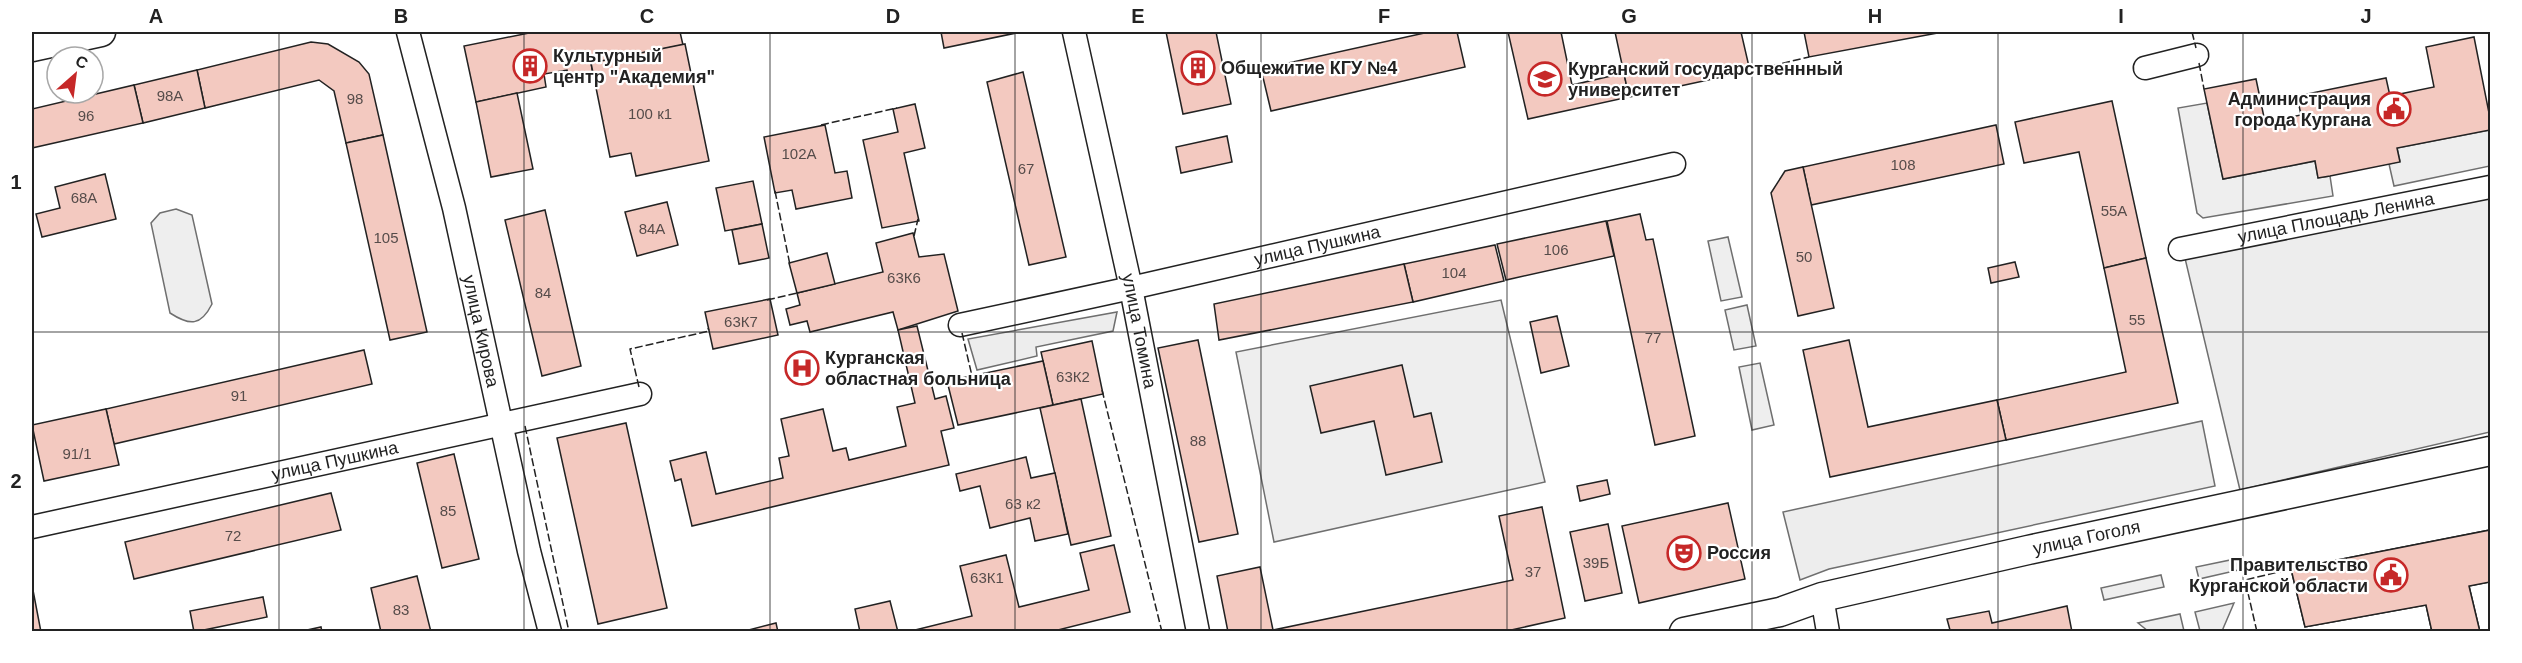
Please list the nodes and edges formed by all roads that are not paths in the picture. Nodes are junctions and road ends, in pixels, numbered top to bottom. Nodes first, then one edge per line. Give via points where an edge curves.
1 (101, 32) edge
2 (408, 32) edge
3 (1074, 32) edge
4 (32, 47) edge
5 (2198, 55) dead end
6 (2145, 68) dead end
7 (1674, 164) dead end
8 (2490, 187) edge
9 (2180, 249) dead end
10 (1131, 288) junction
11 (960, 325) dead end
12 (640, 394) dead end
13 (501, 425) junction
14 (2490, 451) edge
15 (32, 527) edge
16 (1822, 597) junction
17 (550, 632) edge
18 (1198, 632) edge
19 (1684, 632) edge
20 (1828, 632) edge

1 - 4 main road
2 - 13 street, улица Кирова via 454,208
3 - 10 street, улица Томина
5 - 6 street
7 - 10 street, улица Пушкина
8 - 9 street, улица Площадь Ленина
10 - 11 street, улица Пушкина
10 - 18 street, улица Томина
12 - 13 street, улица Пушкина
13 - 15 street, улица Пушкина
13 - 17 street, улица Кирова
14 - 16 main road, улица Гоголя
16 - 19 main road, улица Гоголя via 1780,612
16 - 20 street

